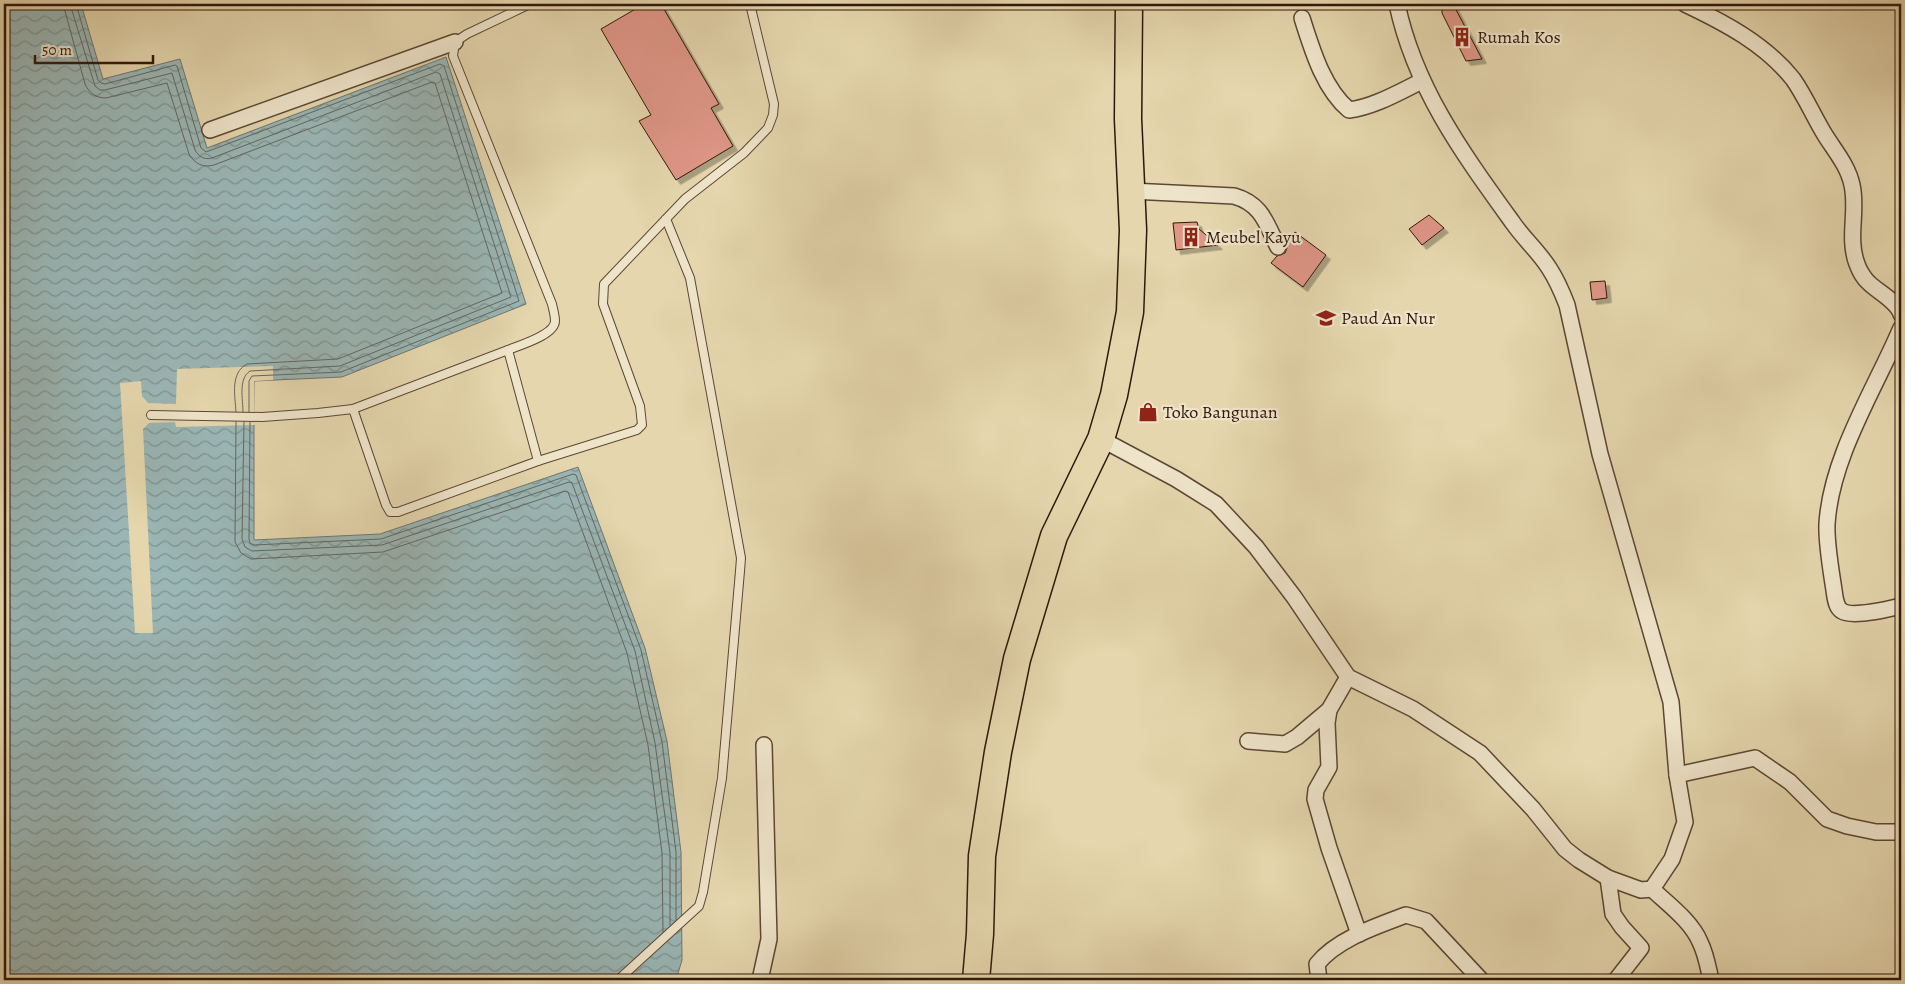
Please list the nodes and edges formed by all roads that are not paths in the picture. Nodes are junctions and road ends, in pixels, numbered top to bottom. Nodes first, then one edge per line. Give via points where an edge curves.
1 (530, 4) edge
2 (750, 4) edge
3 (1129, 4) edge
4 (1397, 4) edge
5 (1685, 4) edge
6 (1302, 18) dead end
7 (455, 42) junction
8 (1422, 81) junction
9 (210, 130) dead end
10 (1131, 191) junction
11 (666, 220) junction
12 (1278, 247) dead end
13 (1901, 314) edge
14 (1901, 328) edge
15 (508, 350) junction
16 (353, 409) junction
17 (151, 415) dead end
18 (1101, 439) junction
19 (538, 461) junction
20 (1901, 606) edge
21 (1348, 677) junction
22 (1329, 710) junction
23 (1248, 741) dead end
24 (764, 745) dead end
25 (1677, 775) junction
26 (1901, 832) edge
27 (1608, 878) junction
28 (1652, 889) junction
29 (1359, 934) junction
30 (618, 980) edge
31 (760, 980) edge
32 (976, 980) edge
33 (1319, 980) edge
34 (1481, 980) edge
35 (1616, 980) edge
36 (1711, 980) edge

1 - 7 lane
2 - 11 lane via 774,104 768,128 744,153 684,199
3 - 10 highway
4 - 8 street
5 - 13 street via 1721,21 1768,52 1794,80 1838,152 1852,182 1852,245 1857,263 1867,282
6 - 8 street via 1324,77 1341,104 1349,110 1384,99
7 - 9 street
7 - 15 lane via 454,56 552,304 555,321 549,333
8 - 25 street via 1481,179 1520,234 1548,266 1567,305 1600,454 1671,702
10 - 12 street via 1234,196 1248,200 1259,210
10 - 18 highway via 1130,312 1114,395
11 - 19 lane via 604,284 603,304 640,406 642,425 637,430
11 - 30 lane via 690,278 741,558 722,778 699,906
14 - 20 street via 1859,416 1842,461 1829,502 1826,527 1835,597 1842,612 1852,614
15 - 16 lane
15 - 19 lane
16 - 17 lane via 262,417
16 - 19 lane via 390,512 398,512
18 - 21 street via 1216,504 1256,547 1294,596
18 - 32 highway via 1054,536 1017,660 998,752 982,856
21 - 22 street
21 - 27 street via 1412,709 1480,753 1565,849
22 - 23 street via 1285,744
22 - 29 street via 1329,767 1316,790 1315,799 1328,848
24 - 31 street via 768,939
25 - 26 street via 1755,758 1790,782 1827,819 1876,832
25 - 28 street via 1685,822 1672,859
27 - 28 street via 1641,890
27 - 35 street via 1613,914 1641,948
28 - 36 street via 1695,934
29 - 33 street via 1324,955 1317,964
29 - 34 street via 1406,914 1426,921

